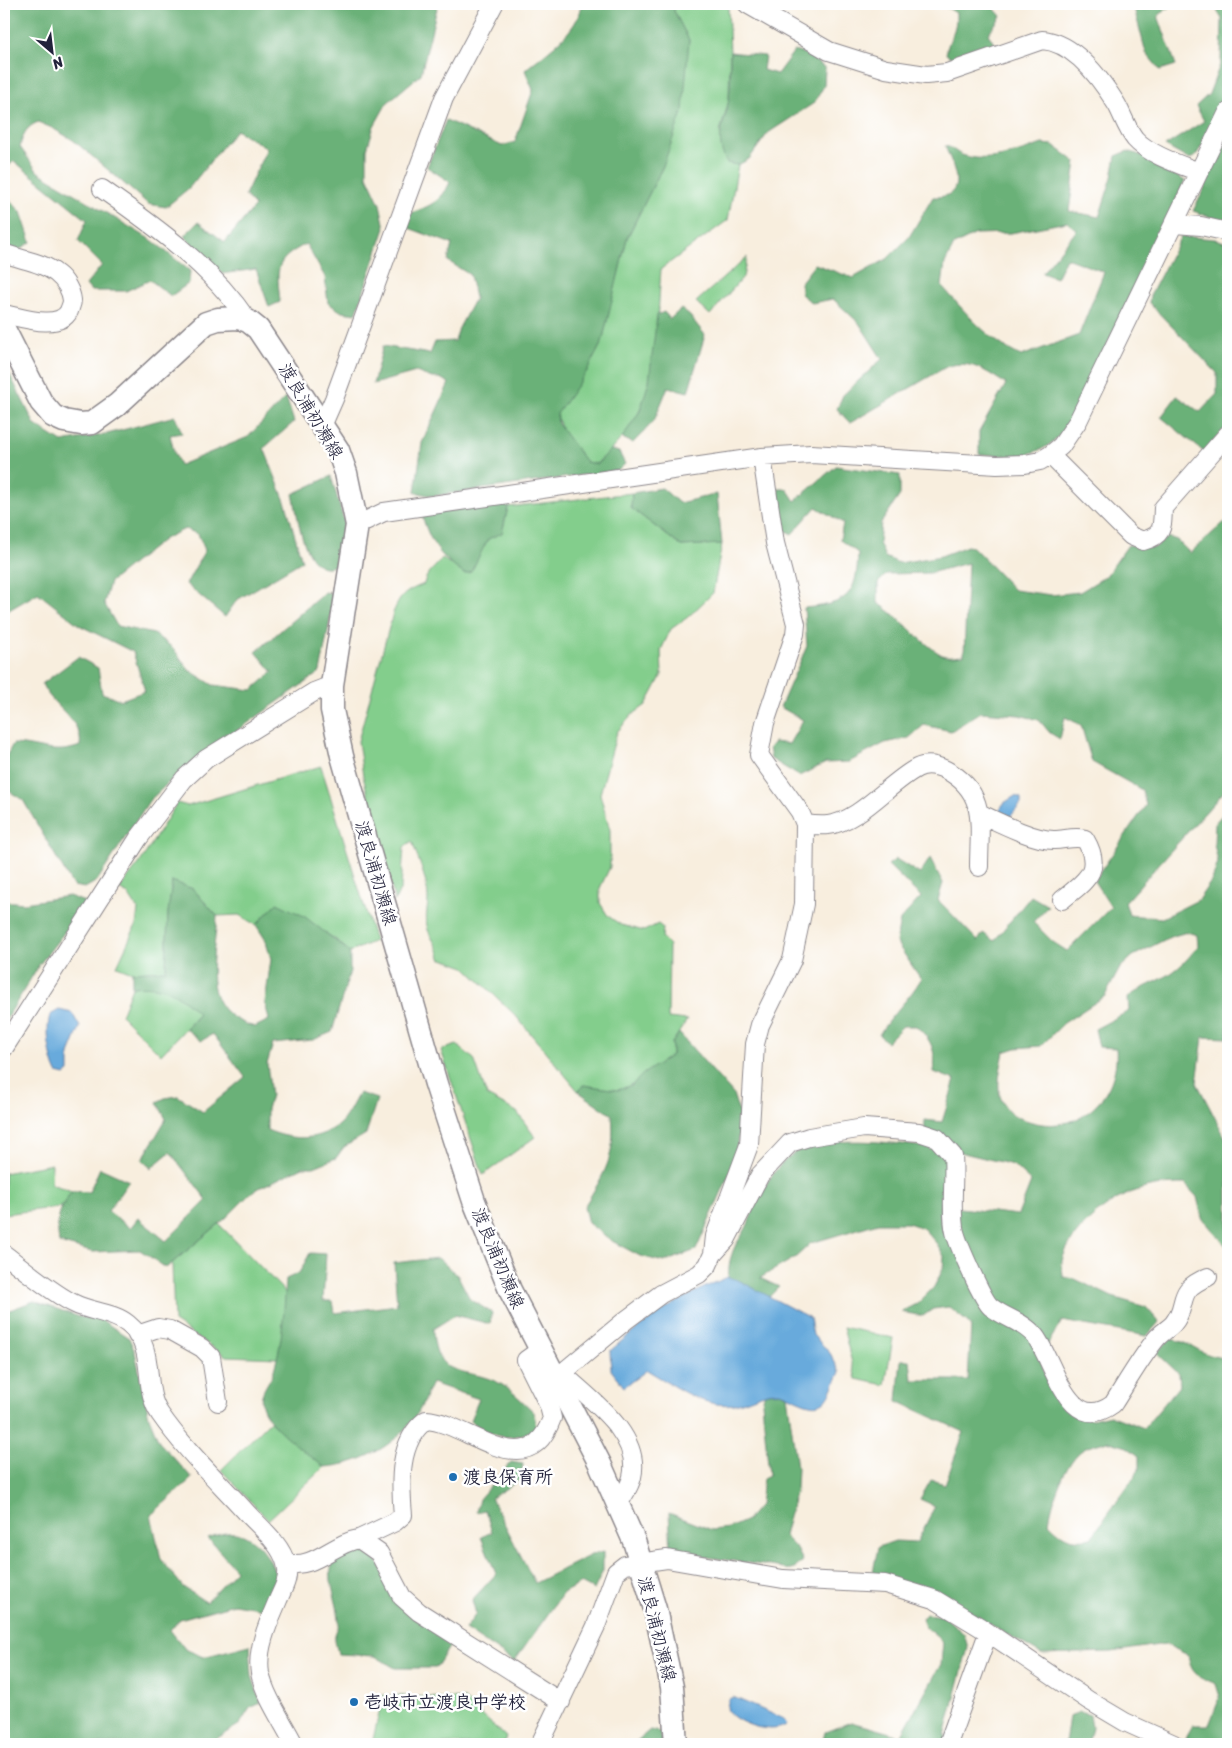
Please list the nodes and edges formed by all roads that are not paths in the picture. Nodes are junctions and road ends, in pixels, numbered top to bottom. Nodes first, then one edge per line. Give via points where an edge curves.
1 (494, 4) edge
2 (747, 4) edge
3 (1228, 112) edge
4 (1199, 172) junction
5 (102, 189) dead end
6 (1175, 224) junction
7 (1228, 232) edge
8 (4, 253) edge
9 (4, 314) edge
10 (248, 321) junction
11 (4, 329) edge
12 (323, 424) junction
13 (1228, 434) edge
14 (1050, 455) junction
15 (762, 457) junction
16 (357, 525) junction
17 (332, 685) junction
18 (979, 813) junction
19 (805, 824) junction
20 (979, 867) dead end
21 (1062, 900) dead end
22 (4, 1048) edge
23 (4, 1254) edge
24 (713, 1254) junction
25 (1208, 1277) dead end
26 (137, 1335) junction
27 (540, 1350) junction
28 (558, 1376) junction
29 (218, 1402) dead end
30 (618, 1505) junction
31 (359, 1539) junction
32 (640, 1561) junction
33 (286, 1563) junction
34 (988, 1632) junction
35 (561, 1702) junction
36 (294, 1744) edge
37 (540, 1744) edge
38 (676, 1744) edge
39 (948, 1744) edge
40 (1174, 1744) edge

1 - 12 street via 444,98
2 - 4 street via 829,51 886,68 926,75 947,73 1042,40 1055,41 1087,66 1117,106 1136,140
3 - 4 street
4 - 6 street
5 - 10 street via 152,223 210,273
6 - 7 street
6 - 14 street via 1078,422 1061,446
8 - 9 street via 36,262 57,274 69,289 72,303 66,315 59,320 46,322
10 - 11 main road via 228,317 206,323 117,405 92,423 81,424 53,416 41,402
10 - 12 main road, 渡良浦初瀬線 via 258,328
12 - 16 main road, 渡良浦初瀬線 via 338,450 346,473
13 - 14 street via 1163,508 1163,526 1158,534 1144,541 1131,536
14 - 15 street via 1025,464 997,465 872,456 811,454
15 - 16 street via 384,512
15 - 19 street via 775,543 796,624 761,740 760,755
16 - 17 main road, 渡良浦初瀬線
17 - 22 street via 314,692 206,759 184,779 138,840
17 - 27 main road, 渡良浦初瀬線 via 332,710 342,756 436,1084 474,1201 510,1290
18 - 19 street via 973,792 966,782 937,765 919,767 856,814 829,825
18 - 20 street
18 - 21 street via 1040,837 1085,839 1094,859 1094,869
19 - 24 street via 804,904 792,960 760,1025 752,1082 749,1145 715,1236
23 - 26 street via 74,1304 118,1318
24 - 25 street via 726,1240 760,1175 790,1143 864,1128 919,1132 937,1138 952,1156 954,1231 978,1290 989,1307 1036,1336 1068,1397 1076,1406 1094,1412 1114,1404 1157,1337 1174,1323 1193,1283
24 - 28 street via 699,1274 654,1299
26 - 29 street via 158,1328 170,1330 202,1348 211,1357
26 - 33 street via 148,1361 152,1396 158,1412 182,1443 266,1534
27 - 28 main road, 渡良浦初瀬線
27 - 31 street via 526,1360 552,1418 543,1436 528,1448 513,1452 436,1420 426,1420 410,1436 403,1464 400,1494 403,1514 395,1522
28 - 30 main road, 渡良浦初瀬線
28 - 30 street via 615,1424 627,1441 632,1459 632,1478
30 - 32 main road, 渡良浦初瀬線
31 - 33 street via 307,1564
31 - 35 street via 379,1553 402,1597 419,1612
32 - 34 street via 667,1559 783,1579 885,1584 934,1599
32 - 35 street via 625,1565 616,1572 596,1626
32 - 38 main road, 渡良浦初瀬線 via 655,1609 672,1687
33 - 36 street via 287,1578 262,1645 260,1672
34 - 39 street
34 - 40 street via 1088,1700 1125,1722
35 - 37 street

